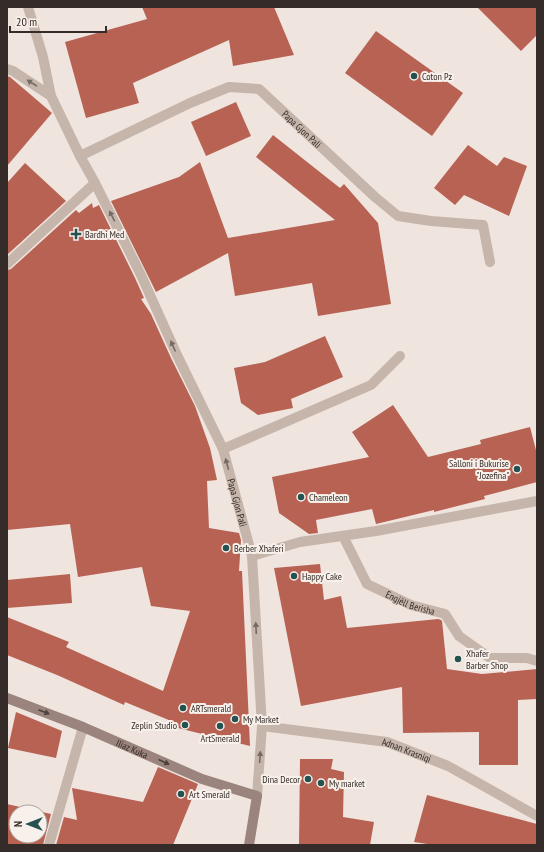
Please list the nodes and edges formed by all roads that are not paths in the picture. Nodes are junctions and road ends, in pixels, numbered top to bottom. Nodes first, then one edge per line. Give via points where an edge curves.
1 (28, 7) edge
2 (7, 69) edge
3 (51, 96) junction
4 (80, 156) junction
5 (95, 183) junction
6 (490, 262) dead end
7 (7, 264) edge
8 (400, 356) dead end
9 (222, 449) junction
10 (537, 501) edge
11 (343, 536) junction
12 (252, 556) junction
13 (537, 661) edge
14 (7, 698) edge
15 (262, 726) junction
16 (84, 727) junction
17 (257, 796) junction
18 (537, 816) edge
19 (49, 845) edge
20 (248, 845) edge

1 - 3 street, Papa Gjon Pali via 43,57
3 -> 2 street
3 - 4 street, Papa Gjon Pali
4 - 5 street, Papa Gjon Pali
4 - 6 street, Papa Gjon Pali via 190,103 230,87 259,89 398,216 483,225
5 - 7 street
9 -> 5 street, Papa Gjon Pali
8 - 9 street via 371,385
12 -> 9 street, Papa Gjon Pali
10 - 11 street
11 - 12 street via 300,542
11 - 13 street, Engjëll Berisha via 367,584 411,605 445,614 459,636 490,658 527,658
15 -> 12 street
14 -> 16 street, Iliaz Kuka
17 -> 15 street
15 - 18 street, Adnan Krasniqi via 387,742 448,766
16 -> 17 street, Iliaz Kuka via 202,779
16 - 19 street
17 - 20 street

